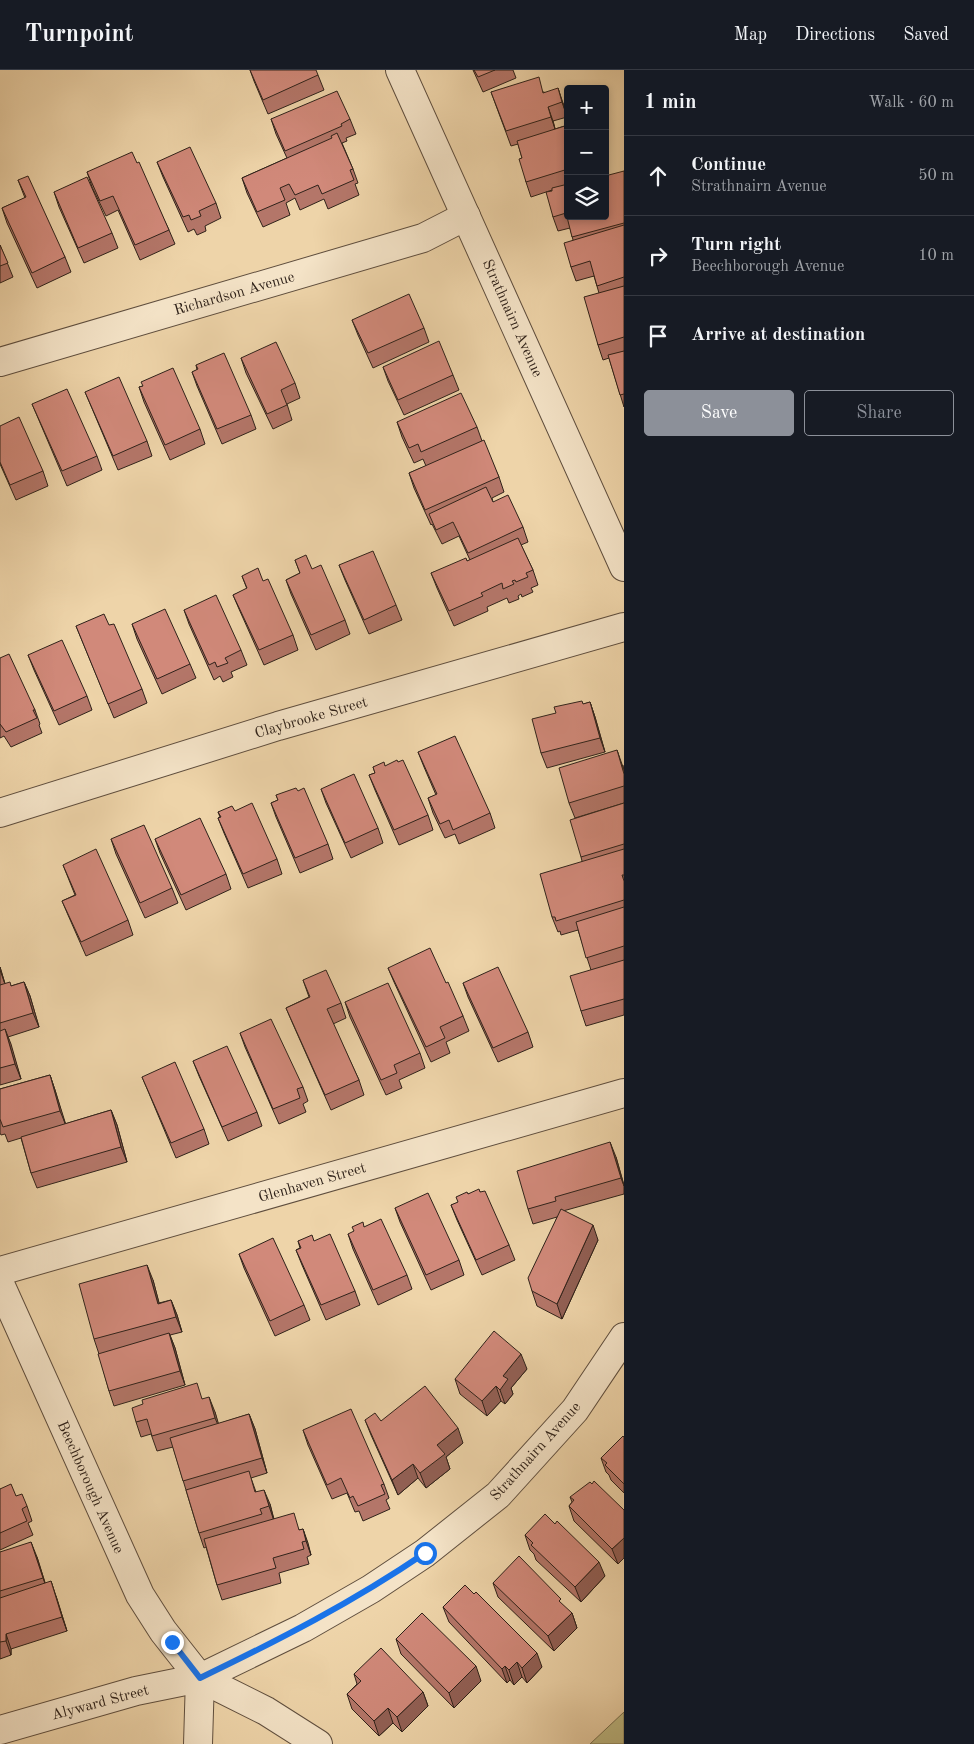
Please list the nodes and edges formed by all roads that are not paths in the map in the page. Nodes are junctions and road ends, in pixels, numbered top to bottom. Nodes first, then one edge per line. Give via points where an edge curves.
1 (400, 70) edge
2 (466, 216) junction
3 (0, 362) edge
4 (624, 567) edge
5 (624, 628) edge
6 (0, 813) edge
7 (624, 1093) edge
8 (0, 1271) edge
9 (0, 1284) edge
10 (624, 1337) edge
11 (200, 1678) junction
12 (0, 1730) edge
13 (198, 1744) edge
14 (318, 1744) edge

1 - 2 street, Strathnairn Avenue
2 - 3 street, Richardson Avenue via 423,238
2 - 4 street, Strathnairn Avenue
5 - 6 street, Claybrooke Street via 278,726
7 - 8 street, Glenhaven Street
9 - 11 street, Beechborough Avenue via 140,1595
10 - 11 street, Strathnairn Avenue via 574,1410 498,1495 425,1553 371,1590 303,1628
11 - 12 street, Alyward Street via 136,1691
11 - 13 street
11 - 14 street via 266,1711

